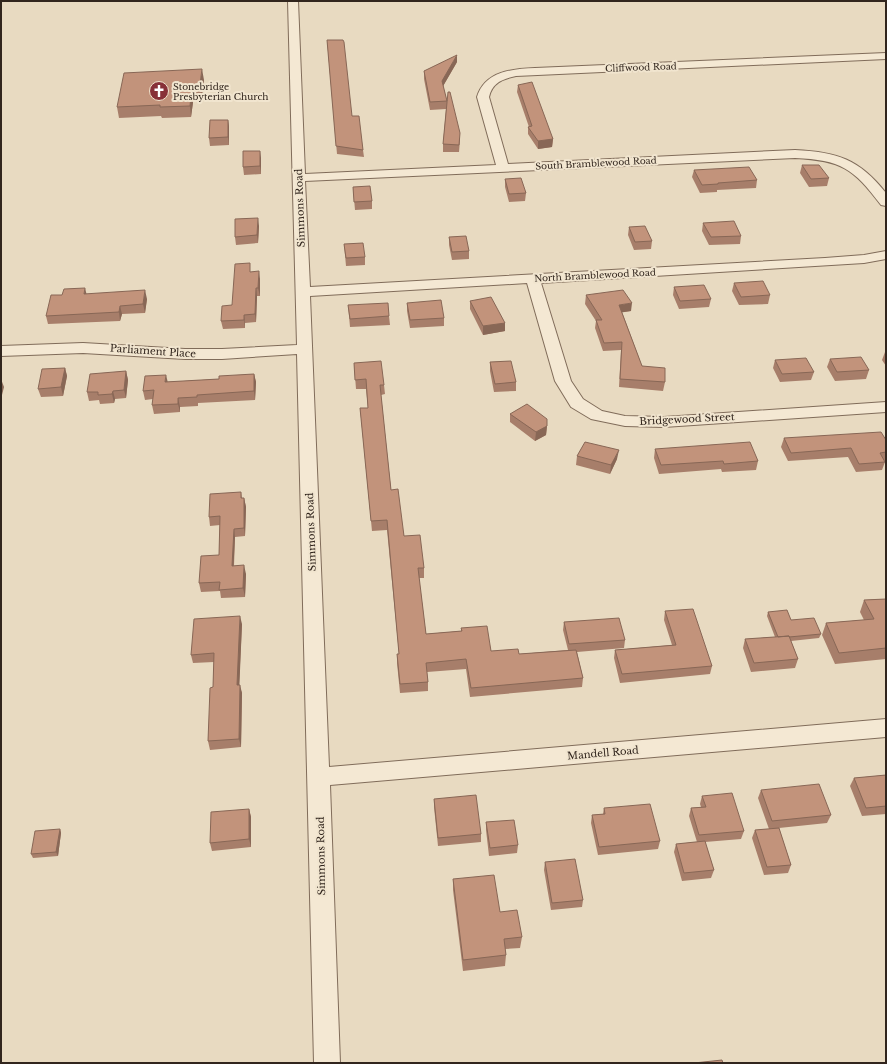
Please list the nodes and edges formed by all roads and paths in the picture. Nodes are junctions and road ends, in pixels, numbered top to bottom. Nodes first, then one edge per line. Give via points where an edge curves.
1 (293, 1) edge
2 (886, 56) edge
3 (503, 168) junction
4 (299, 178) junction
5 (883, 197) edge
6 (886, 255) edge
7 (533, 278) junction
8 (303, 292) junction
9 (305, 349) junction
10 (1, 351) edge
11 (886, 407) edge
12 (886, 728) edge
13 (319, 777) junction
14 (327, 1063) edge

1 - 4 street, Simmons Road
2 - 3 street, Cliffwood Road via 544,71 504,76 488,82 483,90
3 - 4 street, South Bramblewood Road
3 - 5 street, South Bramblewood Road via 820,154 852,165 863,173
4 - 8 street, Simmons Road
6 - 7 street, North Bramblewood Road via 825,262
7 - 8 street, North Bramblewood Road
7 - 11 street, Bridgewood Street via 563,381 577,403 597,415 626,421 664,422
8 - 9 street, Simmons Road
9 - 10 street, Parliament Place via 222,354 83,348
9 - 13 street, Simmons Road
12 - 13 street, Mandell Road
13 - 14 street, Simmons Road

